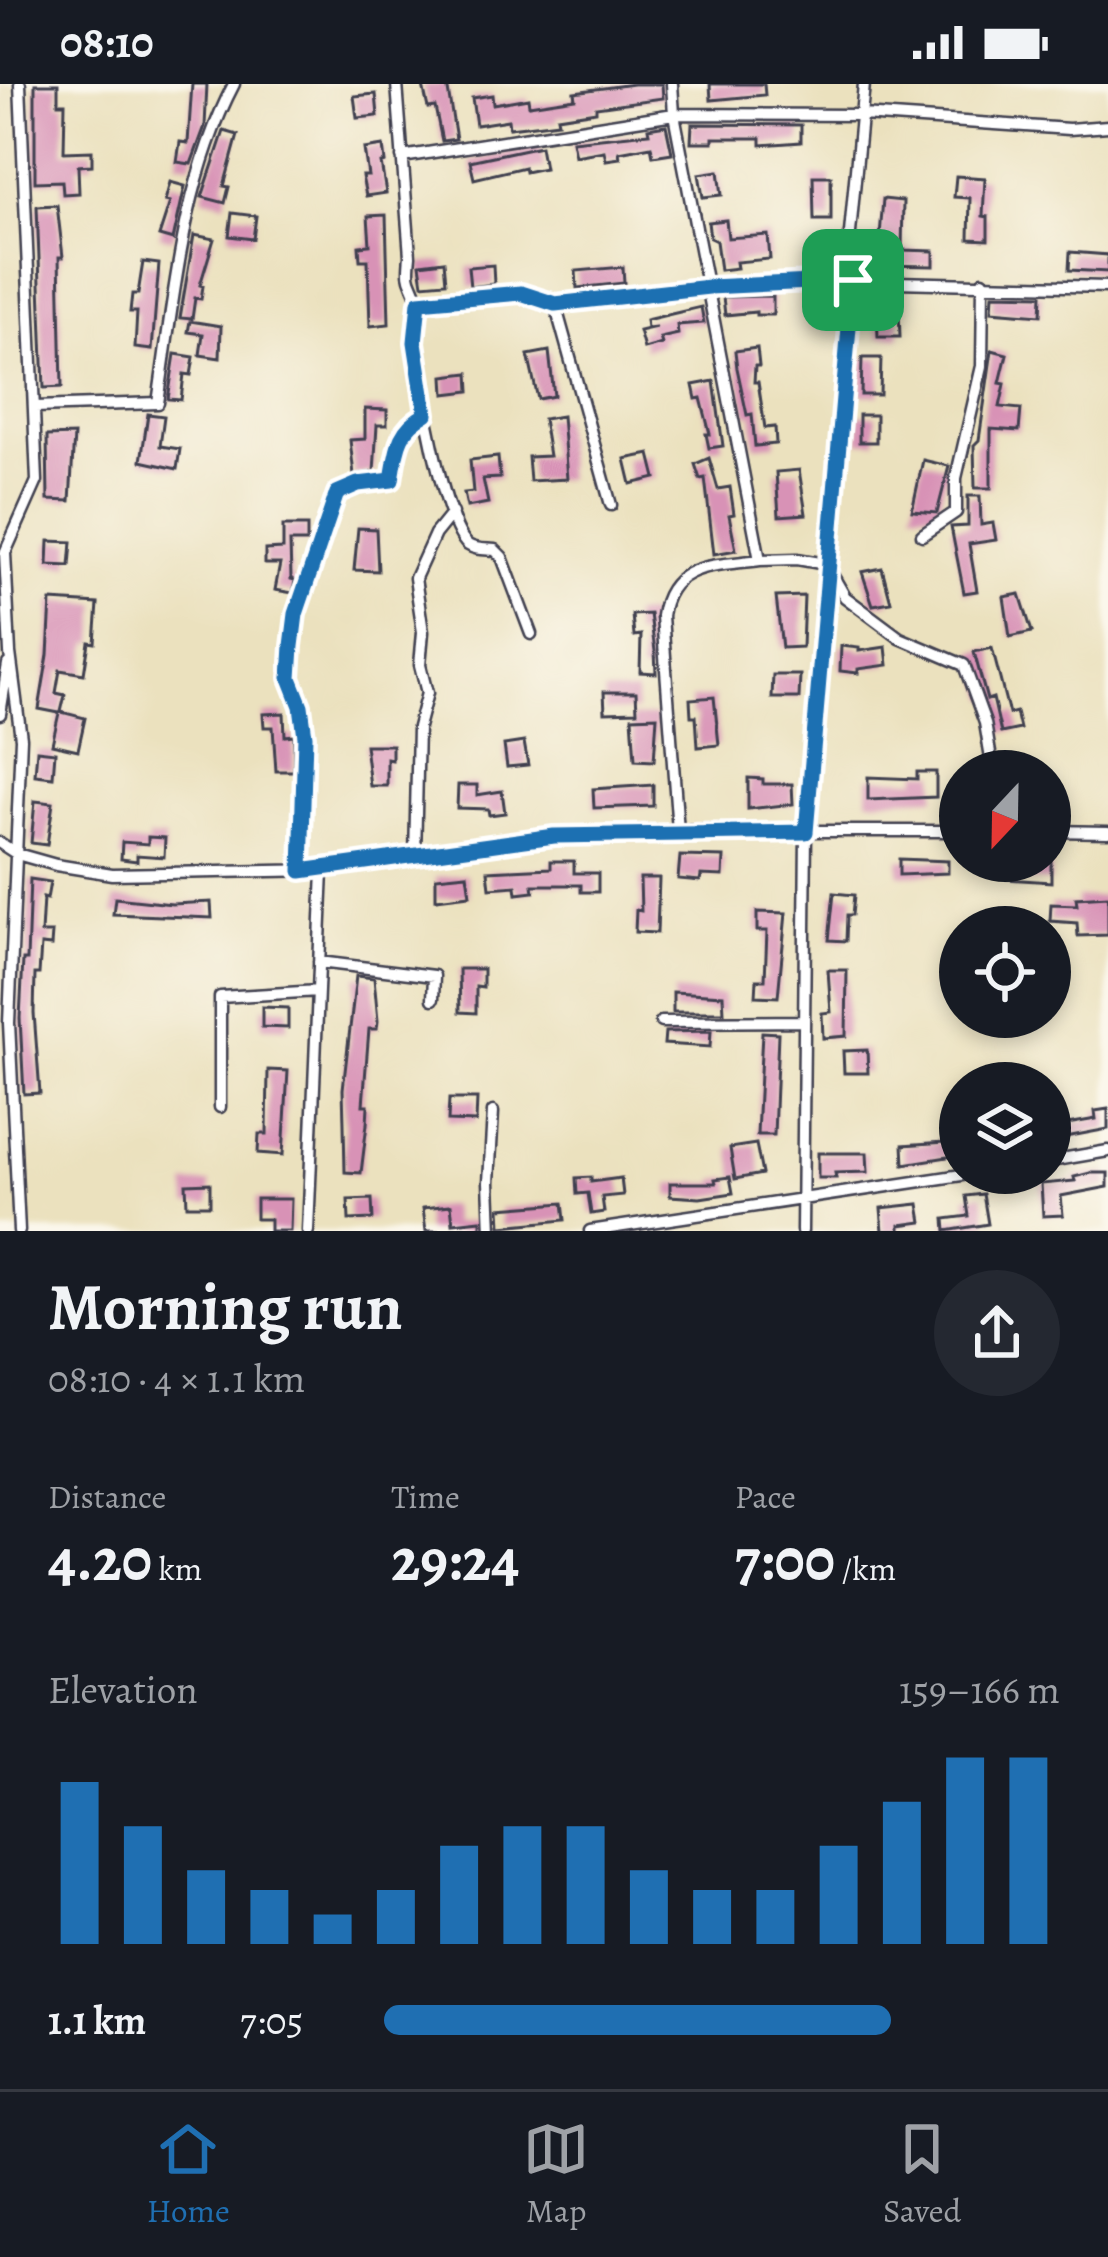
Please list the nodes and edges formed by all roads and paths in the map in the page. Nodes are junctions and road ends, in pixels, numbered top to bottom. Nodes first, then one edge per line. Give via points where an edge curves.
1 (20, 84) edge
2 (235, 84) edge
3 (397, 84) edge
4 (672, 84) edge
5 (863, 84) edge
6 (674, 114) junction
7 (862, 116) junction
8 (1108, 126) edge
9 (402, 157) junction
10 (853, 280) junction
11 (982, 281) junction
12 (709, 287) junction
13 (1108, 287) edge
14 (419, 302) junction
15 (555, 304) junction
16 (35, 406) junction
17 (426, 414) junction
18 (611, 505) dead end
19 (452, 513) junction
20 (922, 535) dead end
21 (2, 550) edge
22 (760, 560) junction
23 (826, 564) junction
24 (531, 634) dead end
25 (10, 653) junction
26 (0, 714) edge
27 (990, 750) edge
28 (679, 831) junction
29 (939, 831) edge
30 (806, 832) junction
31 (1071, 832) edge
32 (1108, 832) edge
33 (0, 843) edge
34 (17, 854) junction
35 (415, 857) junction
36 (323, 870) junction
37 (301, 871) junction
38 (319, 962) junction
39 (318, 991) junction
40 (433, 999) dead end
41 (802, 1021) junction
42 (662, 1022) dead end
43 (220, 1107) dead end
44 (493, 1112) dead end
45 (1108, 1151) edge
46 (1071, 1157) edge
47 (939, 1179) edge
48 (800, 1202) junction
49 (19, 1231) edge
50 (308, 1231) edge
51 (491, 1231) edge
52 (590, 1231) edge
53 (802, 1231) edge

1 - 16 street
2 - 16 street via 215,122 183,238 158,403
3 - 9 street
4 - 6 street
5 - 7 street
6 - 7 street
6 - 9 street
6 - 12 street
7 - 8 street
7 - 10 street
9 - 14 street via 407,282
10 - 11 street
10 - 12 street
10 - 23 street
11 - 13 street
11 - 20 street via 982,365 956,512
12 - 15 street
12 - 22 street
14 - 15 street via 521,293
14 - 17 street via 415,342
15 - 18 street
16 - 21 street via 37,481
17 - 19 street
17 - 37 street via 399,437 392,480 337,493 296,614 290,678 305,736
19 - 24 street via 472,548 502,557
19 - 35 street via 416,578 427,693 418,727
21 - 25 street
22 - 23 street
22 - 28 street via 683,575 665,592
23 - 27 street via 845,597 900,638 964,665
23 - 30 street
25 - 26 street
25 - 34 street via 21,738
28 - 30 street
28 - 35 street via 554,836
29 - 30 street
30 - 41 street
31 - 32 street
33 - 34 street
34 - 37 street via 112,874
34 - 49 street via 9,1023
35 - 36 street
36 - 37 street
36 - 38 street
38 - 39 street
38 - 40 street via 434,976
39 - 43 street via 220,998
39 - 50 street
41 - 42 street
41 - 48 street
44 - 51 street
45 - 46 street
47 - 48 street
48 - 52 street
48 - 53 street

